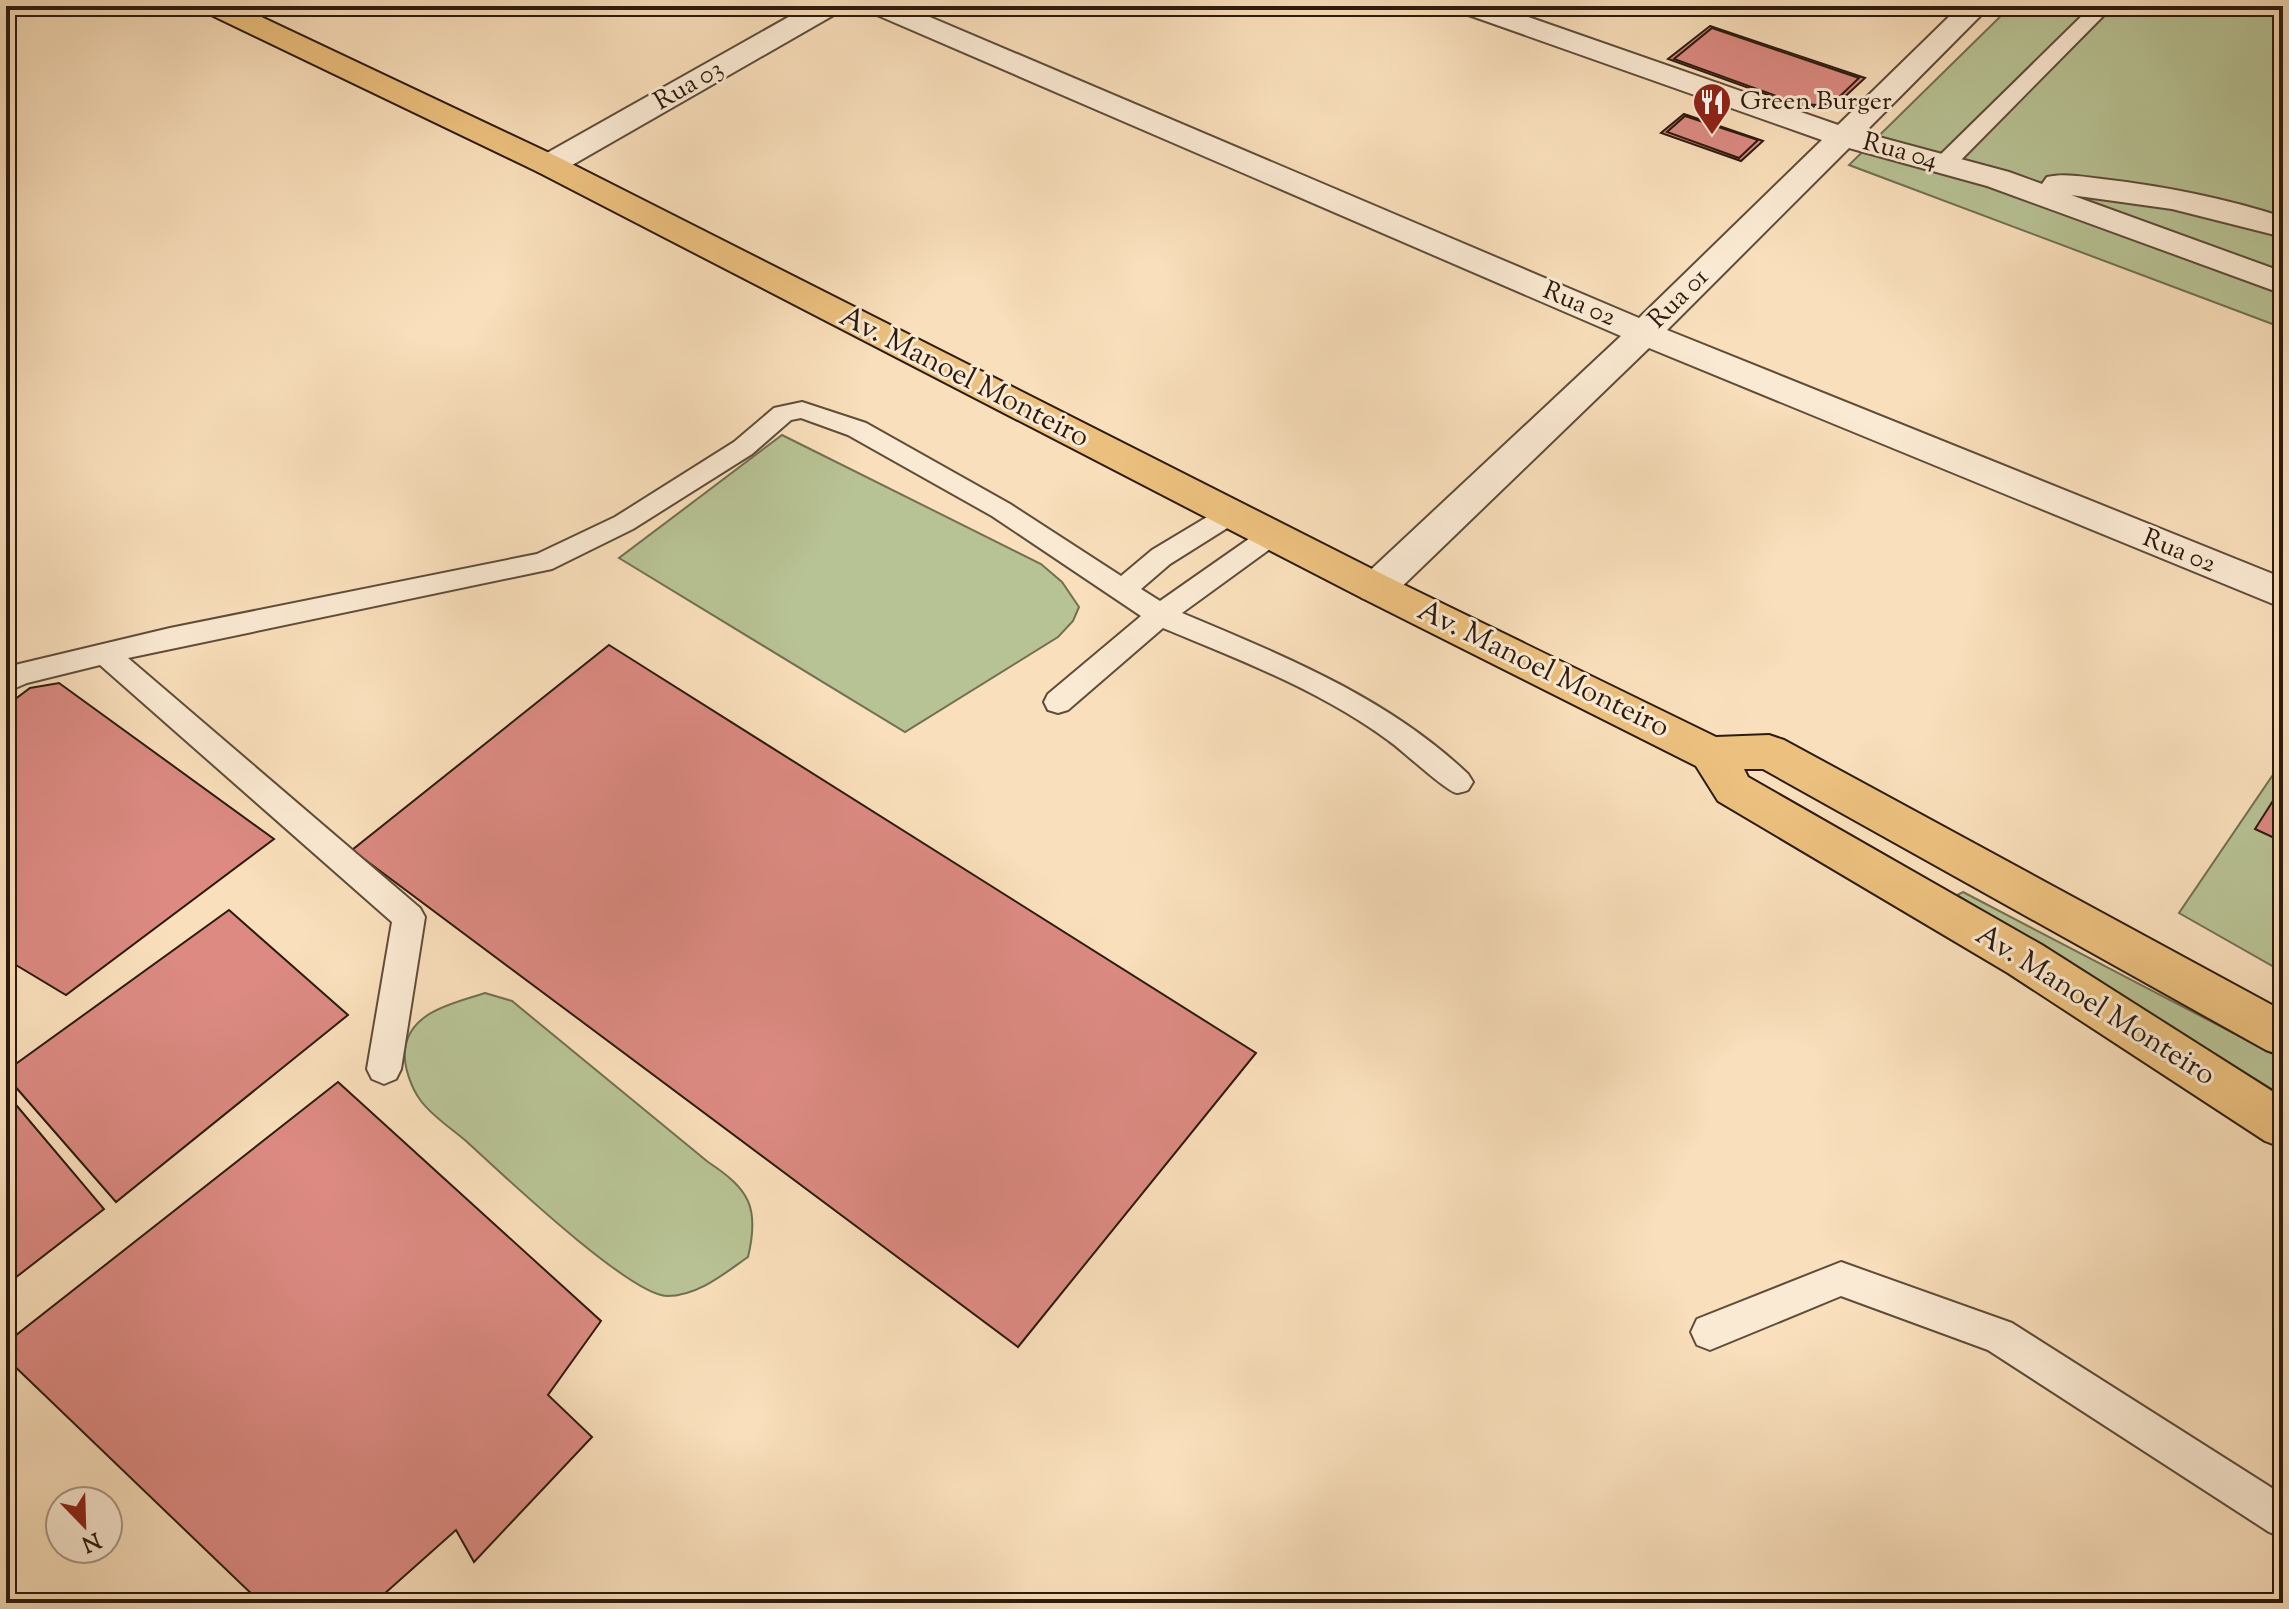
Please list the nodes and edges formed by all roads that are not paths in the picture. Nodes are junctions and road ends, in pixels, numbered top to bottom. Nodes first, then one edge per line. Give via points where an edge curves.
1 (215, 6) edge
2 (829, 6) edge
3 (880, 6) edge
4 (1470, 6) edge
5 (1976, 6) edge
6 (2103, 6) edge
7 (1843, 137) junction
8 (1944, 164) junction
9 (549, 165) junction
10 (1998, 179) junction
11 (2283, 227) edge
12 (2283, 284) edge
13 (1644, 333) junction
14 (1231, 514) junction
15 (1272, 535) junction
16 (1376, 588) junction
17 (1123, 590) junction
18 (2283, 594) edge
19 (1160, 615) junction
20 (104, 653) junction
21 (6, 681) edge
22 (1058, 702) dead end
23 (1711, 754) junction
24 (1458, 782) dead end
25 (2283, 1035) edge
26 (384, 1069) dead end
27 (2283, 1125) edge
28 (1710, 1332) dead end
29 (2283, 1518) edge

1 - 9 main road, Av. Manoel Monteiro
2 - 9 street, Rua 03
3 - 13 street, Rua 02
4 - 7 street, Rua 04
5 - 7 street, Rua 01
6 - 8 lane
7 - 8 street, Rua 04
7 - 13 street, Rua 01
8 - 10 street, Rua 04
9 - 14 main road, Av. Manoel Monteiro
10 - 11 street via 2121,190
10 - 12 street, Rua 04
13 - 16 street, Rua 01
13 - 18 street, Rua 02
14 - 15 main road, Av. Manoel Monteiro
14 - 17 lane via 1161,557
15 - 16 main road, Av. Manoel Monteiro
15 - 19 lane
16 - 23 main road, Av. Manoel Monteiro
17 - 19 lane
17 - 20 lane via 1001,510 857,429 802,410 783,414 743,448 624,523 543,562
19 - 22 lane
19 - 24 lane via 1359,707 1436,758
20 - 21 lane
20 - 26 lane via 409,917
23 - 25 main road, Av. Manoel Monteiro via 1769,752
23 - 27 main road, Av. Manoel Monteiro via 1733,789 2025,959
28 - 29 lane via 1841,1279 1999,1336

